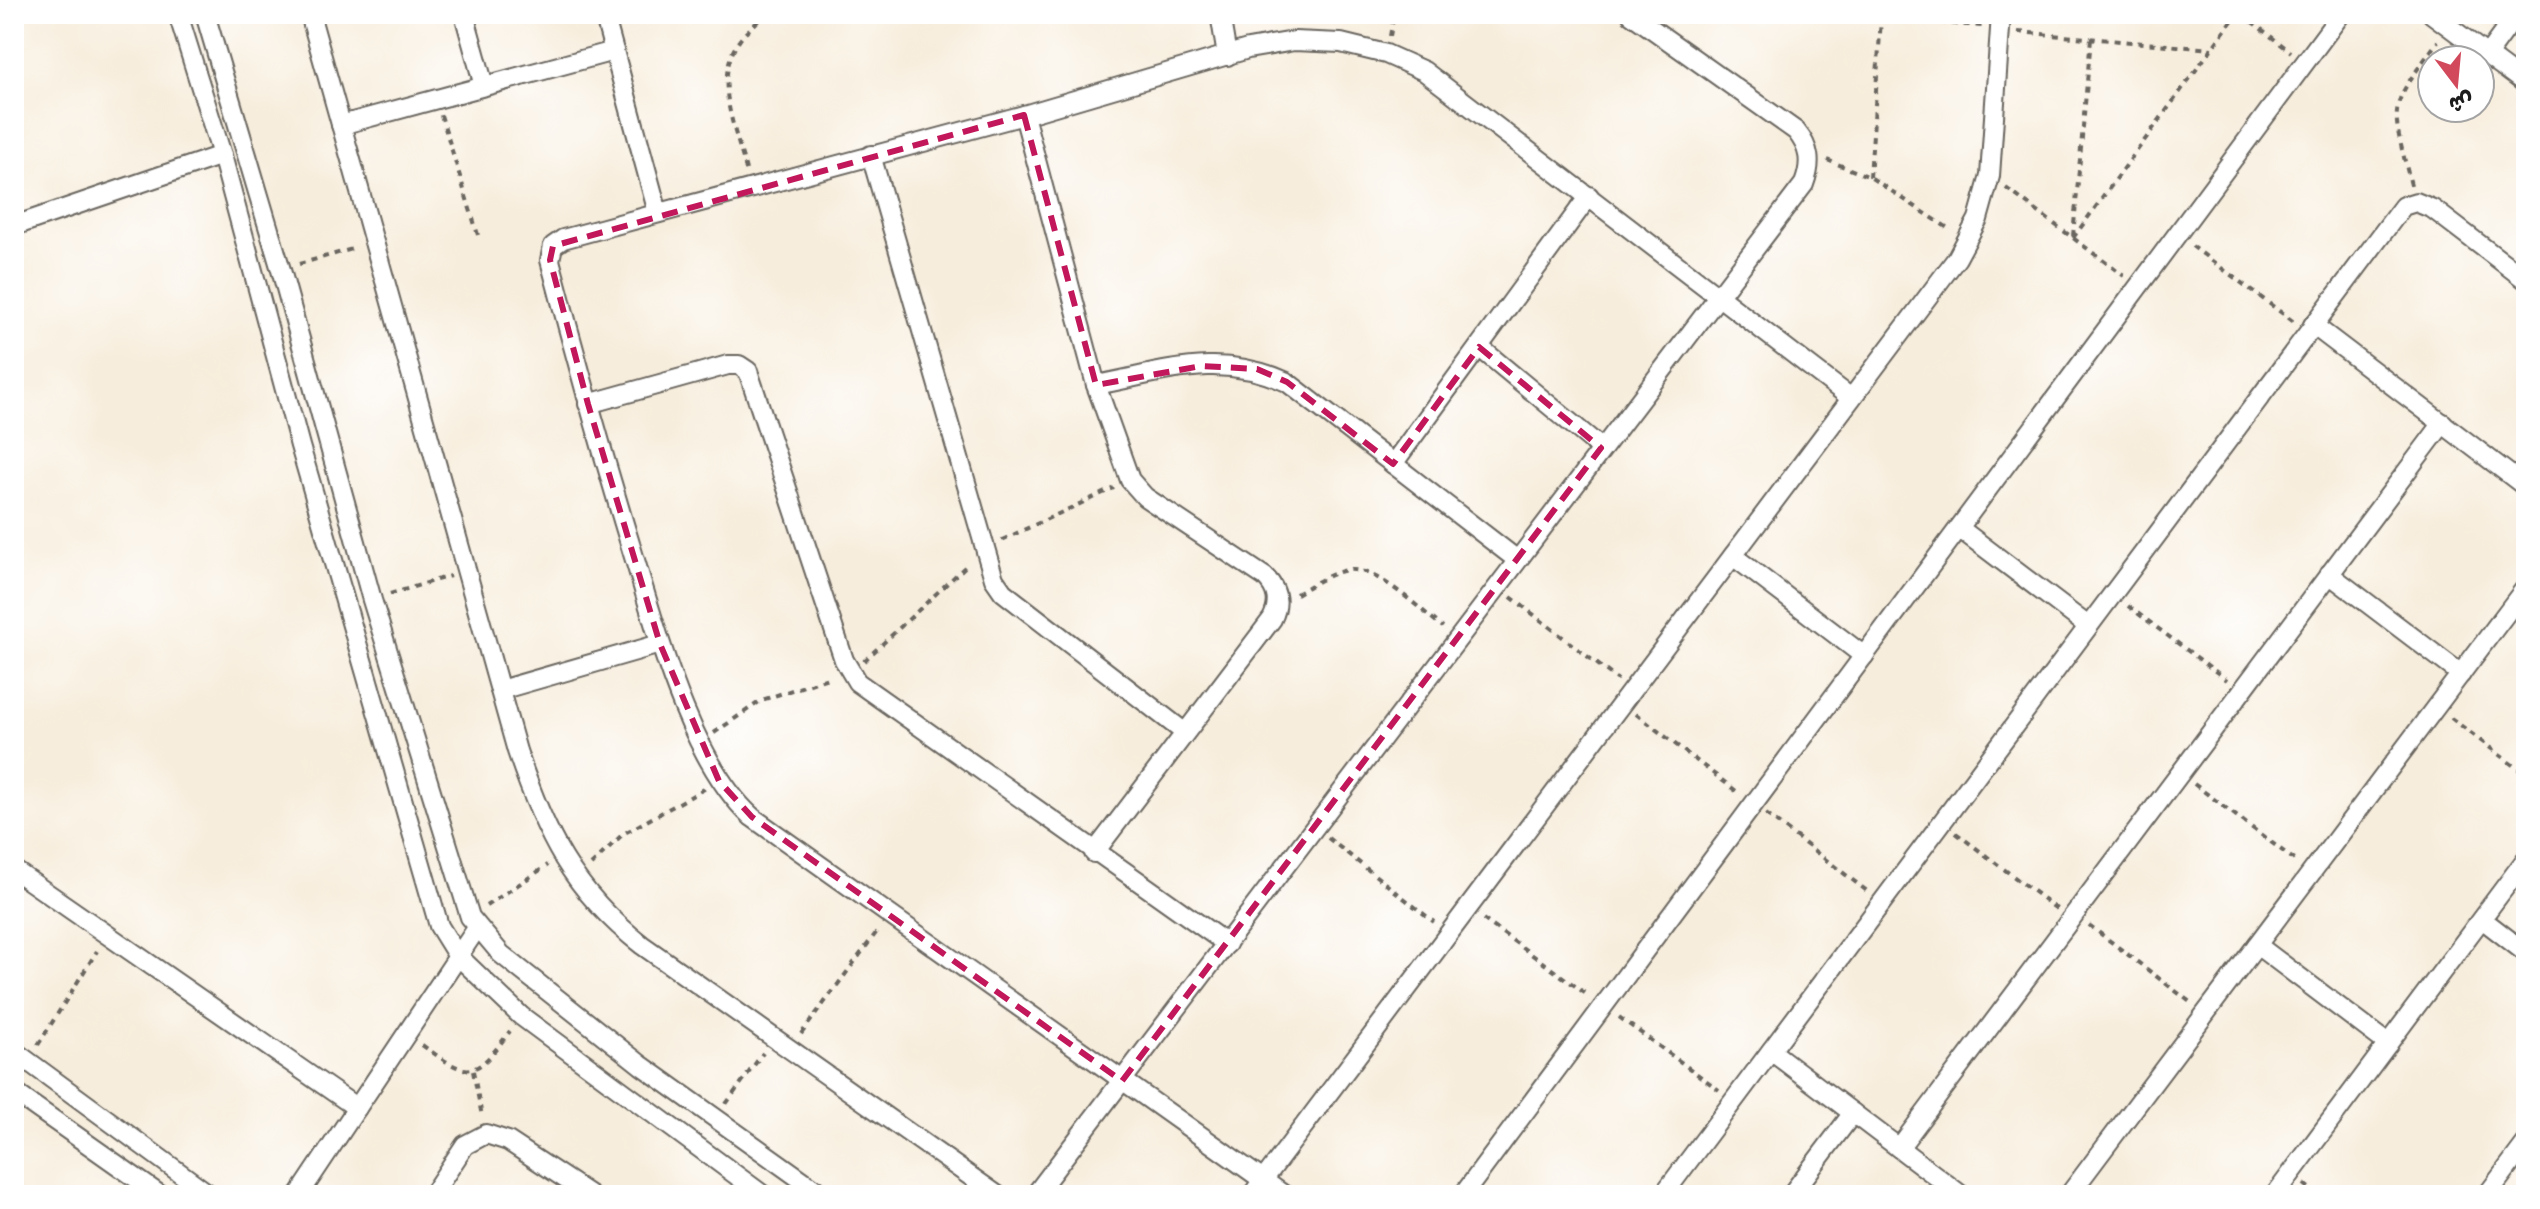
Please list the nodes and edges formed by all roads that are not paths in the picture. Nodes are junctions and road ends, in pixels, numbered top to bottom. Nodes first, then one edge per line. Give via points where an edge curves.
1 (178, 14) edge
2 (205, 14) edge
3 (310, 14) edge
4 (464, 14) edge
5 (604, 14) edge
6 (1220, 14) edge
7 (1631, 14) edge
8 (2341, 14) edge
9 (2432, 14) edge
10 (2517, 14) edge
11 (2000, 24) edge
12 (2473, 44) edge
13 (2495, 44) edge
14 (614, 51) junction
15 (1227, 56) junction
16 (2496, 62) edge
17 (2526, 84) edge
18 (484, 86) junction
19 (1024, 115) junction
20 (341, 125) junction
21 (222, 155) junction
22 (871, 155) junction
23 (1589, 196) junction
24 (658, 213) junction
25 (14, 226) edge
26 (2526, 280) edge
27 (1717, 294) junction
28 (2311, 329) junction
29 (1479, 347) junction
30 (1096, 385) junction
31 (1851, 398) junction
32 (588, 404) junction
33 (2443, 423) junction
34 (1601, 448) junction
35 (1393, 464) junction
36 (2526, 487) edge
37 (1959, 528) junction
38 (1733, 556) junction
39 (1516, 559) junction
40 (2329, 574) junction
41 (2526, 587) edge
42 (2088, 626) junction
43 (660, 644) junction
44 (1864, 656) junction
45 (2461, 674) junction
46 (500, 690) junction
47 (1184, 732) junction
48 (1094, 853) junction
49 (2526, 859) edge
50 (14, 870) edge
51 (2482, 919) junction
52 (474, 922) junction
53 (1227, 944) junction
54 (2257, 945) junction
55 (2526, 953) edge
56 (457, 955) junction
57 (2388, 1044) junction
58 (1771, 1051) junction
59 (21, 1056) edge
60 (1122, 1081) junction
61 (14, 1092) edge
62 (357, 1108) junction
63 (1853, 1113) junction
64 (2526, 1143) edge
65 (1899, 1148) junction
66 (1257, 1188) edge
67 (160, 1195) edge
68 (210, 1195) edge
69 (299, 1195) edge
70 (432, 1195) edge
71 (590, 1195) edge
72 (763, 1195) edge
73 (823, 1195) edge
74 (997, 1195) edge
75 (1035, 1195) edge
76 (1284, 1195) edge
77 (1463, 1195) edge
78 (1663, 1195) edge
79 (1791, 1195) edge
80 (1961, 1195) edge
81 (2069, 1195) edge
82 (2275, 1195) edge
83 (2487, 1195) edge

1 - 21 street
2 - 52 street via 372,600
3 - 20 street
4 - 18 street
5 - 14 street
6 - 15 street
7 - 27 street via 1796,131 1809,153 1804,184
8 - 37 street
9 - 12 street
10 - 13 street
11 - 31 street via 1990,176 1978,219
14 - 18 street
14 - 24 street
15 - 19 street
15 - 23 street via 1294,41 1341,43 1386,54 1424,71
16 - 17 street
18 - 20 street
19 - 22 street
19 - 30 street
20 - 46 street
21 - 25 street
21 - 56 street via 427,893
22 - 24 street
22 - 47 street via 987,566 1003,592
23 - 27 street
23 - 29 street
24 - 32 street via 553,246 550,260
26 - 28 street via 2433,209 2416,202 2403,206
27 - 31 street
27 - 34 street
28 - 33 street
28 - 42 street
29 - 34 street
29 - 35 street
30 - 35 street via 1201,366 1257,369 1287,382
30 - 47 street via 1130,480 1145,497 1265,577 1276,593 1272,619
31 - 38 street
32 - 43 street
32 - 48 street via 728,365 748,371 848,669 870,693
33 - 36 street
33 - 40 street
34 - 39 street
35 - 39 street
37 - 42 street
37 - 44 street
38 - 44 street
38 - 66 street
39 - 53 street
40 - 45 street
40 - 65 street
41 - 45 street
42 - 58 street
43 - 46 street
43 - 60 street via 719,781 752,817
44 - 77 street
45 - 54 street
46 - 74 street via 537,809 560,857 618,926
47 - 48 street
48 - 53 street
49 - 51 street
50 - 62 street
51 - 55 street
51 - 57 street
52 - 56 street
52 - 73 street via 525,973
53 - 60 street
54 - 57 street
54 - 81 street
56 - 62 street
56 - 72 street via 521,1016
57 - 82 street
58 - 63 street
58 - 78 street
59 - 68 street
60 - 66 street
60 - 75 street
61 - 67 street
62 - 69 street
63 - 65 street
63 - 79 street
64 - 83 street
65 - 80 street
66 - 76 street
70 - 71 street via 465,1145 486,1134 508,1141

